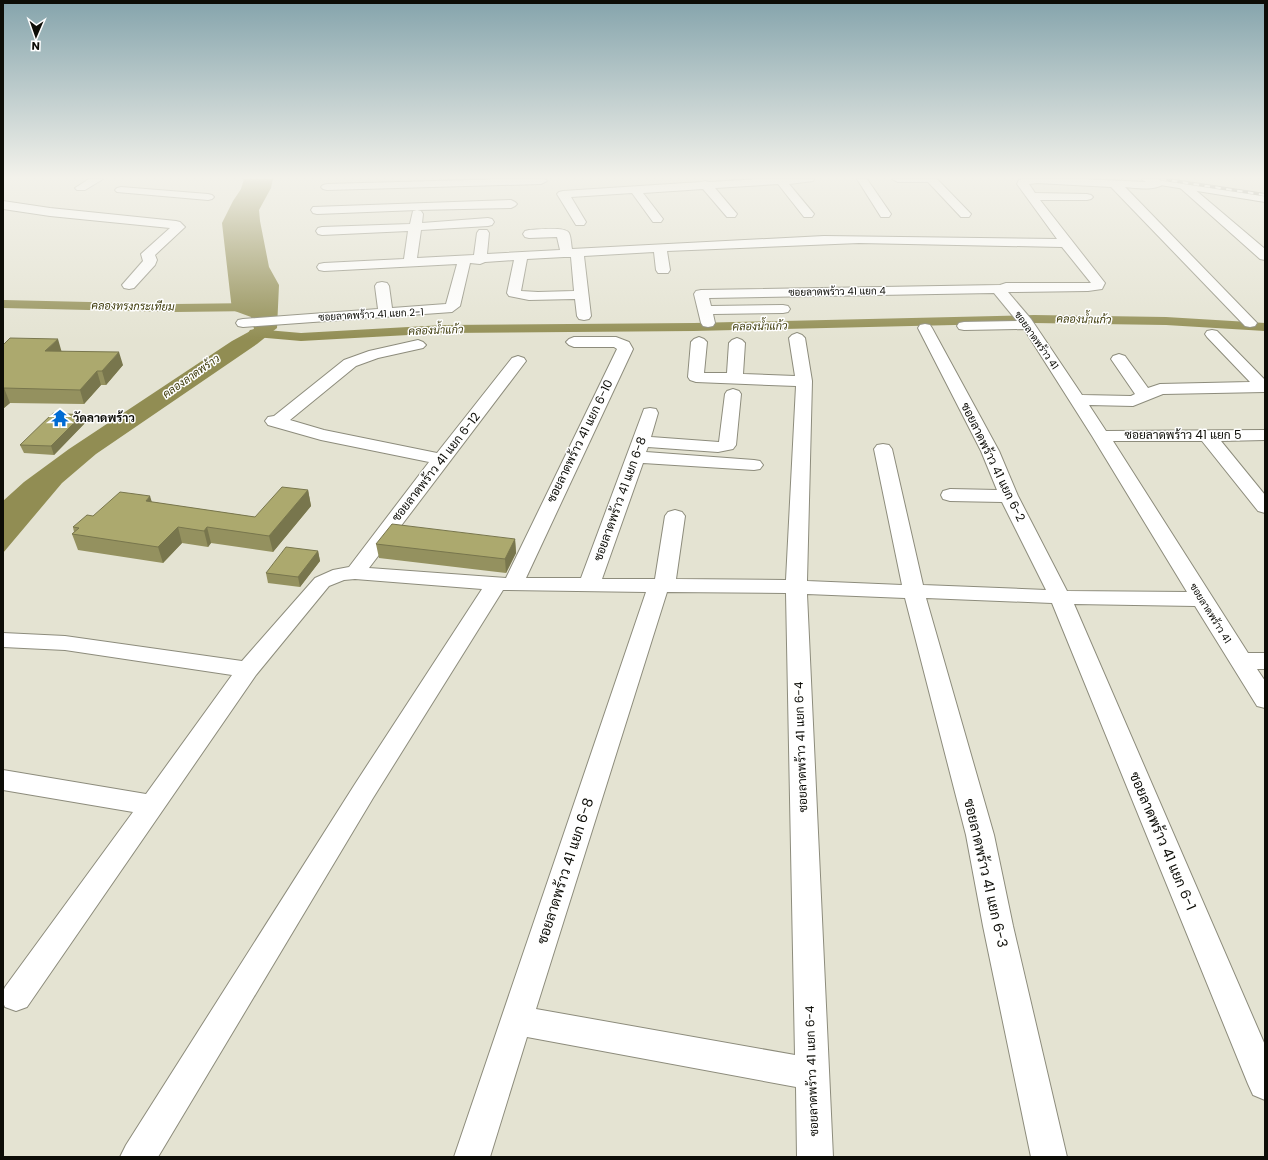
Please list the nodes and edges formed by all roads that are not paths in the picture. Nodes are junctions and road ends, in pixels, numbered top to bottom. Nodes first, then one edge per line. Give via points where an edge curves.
1 (172, 233) edge
2 (415, 233) edge
3 (485, 233) edge
4 (557, 233) edge
5 (561, 233) edge
6 (1059, 233) edge
7 (1163, 233) edge
8 (1239, 233) edge
9 (529, 234) dead end
10 (1066, 243) junction
11 (660, 248) junction
12 (572, 253) junction
13 (1265, 256) edge
14 (521, 257) junction
15 (480, 260) junction
16 (464, 261) junction
17 (410, 263) junction
18 (324, 267) dead end
19 (663, 270) dead end
20 (129, 285) dead end
21 (382, 286) dead end
22 (1002, 289) junction
23 (582, 295) junction
24 (783, 309) dead end
25 (386, 313) junction
26 (584, 316) dead end
27 (1025, 321) junction
28 (243, 323) dead end
29 (1250, 323) dead end
30 (964, 326) dead end
31 (926, 328) dead end
32 (1212, 334) dead end
33 (797, 338) dead end
34 (574, 342) dead end
35 (699, 342) dead end
36 (737, 343) dead end
37 (418, 345) dead end
38 (1119, 359) dead end
39 (518, 361) dead end
40 (804, 382) junction
41 (734, 386) junction
42 (1264, 387) edge
43 (1144, 395) junction
44 (1077, 400) junction
45 (650, 413) dead end
46 (1206, 435) junction
47 (1265, 435) edge
48 (1101, 436) junction
49 (638, 449) junction
50 (883, 449) dead end
51 (441, 459) junction
52 (754, 465) dead end
53 (1245, 483) junction
54 (1265, 483) edge
55 (950, 495) dead end
56 (1009, 496) junction
57 (1265, 507) edge
58 (675, 516) dead end
59 (355, 573) junction
60 (505, 584) junction
61 (589, 585) junction
62 (662, 586) junction
63 (796, 587) junction
64 (914, 592) junction
65 (1060, 597) junction
66 (1202, 599) junction
67 (3, 640) edge
68 (1241, 661) junction
69 (1265, 661) edge
70 (248, 670) junction
71 (1265, 700) edge
72 (3, 780) edge
73 (152, 805) junction
74 (16, 997) dead end
75 (516, 1020) junction
76 (812, 1074) junction
77 (1265, 1084) edge
78 (138, 1157) edge
79 (472, 1157) edge
80 (815, 1157) edge
81 (1049, 1157) edge

1 - 20 street via 148,254 150,262
2 - 17 street
3 - 15 street
4 - 9 street
5 - 12 street
6 - 10 street
7 - 29 street
8 - 13 street
10 - 11 street via 791,240
10 - 22 street via 1098,283 1097,286
11 - 12 street
11 - 19 street
12 - 14 street
12 - 23 street
14 - 15 street
14 - 23 street via 514,293 531,296
15 - 16 street
16 - 17 street
16 - 25 street, ซอยลาดพร้าว 41 แยก 2-1 via 453,306 439,310
17 - 18 street
21 - 25 street
22 - 24 street, ซอยลาดพร้าว 41 แยก 4 via 699,288 706,316
22 - 27 street, ซอยลาดพร้าว 41 via 1001,292
23 - 26 street
25 - 28 street, ซอยลาดพร้าว 41 แยก 2-1
27 - 30 street
27 - 44 street, ซอยลาดพร้าว 41
31 - 56 street, ซอยลาดพร้าว 41 แยก 6-2 via 990,451
32 - 42 street
33 - 40 street, ซอยลาดพร้าว 41 แยก 6-4
34 - 60 street, ซอยลาดพร้าว 41 แยก 6-10 via 616,342 624,345 625,349
35 - 41 street via 696,377
36 - 41 street
37 - 51 street via 374,354 350,363 276,422 321,435
38 - 43 street
39 - 51 street, ซอยลาดพร้าว 41 แยก 6-12
40 - 41 street
40 - 63 street, ซอยลาดพร้าว 41 แยก 6-4
41 - 49 street via 727,445 724,447
42 - 43 street via 1160,389
43 - 44 street via 1133,401
44 - 48 street, ซอยลาดพร้าว 41
45 - 49 street, ซอยลาดพร้าว 41 แยก 6-8
46 - 47 street, ซอยลาดพร้าว 41 แยก 5
46 - 48 street, ซอยลาดพร้าว 41 แยก 5
46 - 53 street
48 - 66 street, ซอยลาดพร้าว 41
49 - 52 street
49 - 61 street, ซอยลาดพร้าว 41 แยก 6-8
50 - 64 street, ซอยลาดพร้าว 41 แยก 6-3
51 - 59 street, ซอยลาดพร้าว 41 แยก 6-12
53 - 54 street
53 - 57 street
55 - 56 street
56 - 65 street, ซอยลาดพร้าว 41 แยก 6-2
58 - 62 street, ซอยลาดพร้าว 41 แยก 6-8
59 - 60 street
59 - 70 street via 340,574 322,582
60 - 61 street
60 - 78 street via 364,791
61 - 62 street
62 - 63 street
62 - 75 street, ซอยลาดพร้าว 41 แยก 6-8
63 - 64 street
63 - 76 street, ซอยลาดพร้าว 41 แยก 6-4
64 - 65 street
64 - 81 street, ซอยลาดพร้าว 41 แยก 6-3 via 980,835
65 - 66 street
65 - 77 street, ซอยลาดพร้าว 41 แยก 6-1
66 - 68 street, ซอยลาดพร้าว 41
67 - 70 street via 65,642
68 - 69 street
68 - 71 street, ซอยลาดพร้าว 41
70 - 73 street
72 - 73 street
73 - 74 street
75 - 76 street
75 - 79 street, ซอยลาดพร้าว 41 แยก 6-8
76 - 80 street, ซอยลาดพร้าว 41 แยก 6-4

